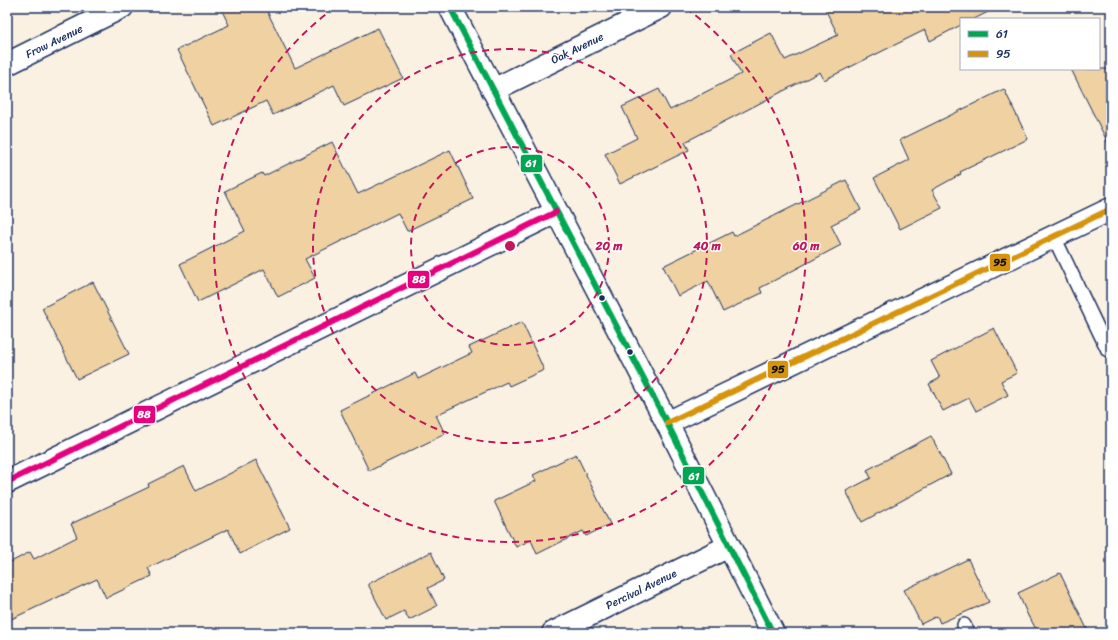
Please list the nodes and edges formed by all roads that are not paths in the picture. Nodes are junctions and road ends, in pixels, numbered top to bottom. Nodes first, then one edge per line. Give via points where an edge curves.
1 (122, 7) edge
2 (450, 7) edge
3 (661, 7) edge
4 (7, 64) edge
5 (493, 90) junction
6 (1111, 209) edge
7 (556, 212) junction
8 (1054, 237) junction
9 (1108, 350) dead end
10 (667, 423) junction
11 (7, 482) edge
12 (729, 546) junction
13 (552, 633) edge
14 (773, 633) edge

1 - 4 street, Frow Avenue
2 - 5 street
3 - 5 street, Oak Avenue
5 - 7 street
6 - 8 street
7 - 10 street
7 - 11 street
8 - 9 lane
8 - 10 street
10 - 12 street
12 - 13 street, Percival Avenue
12 - 14 street

